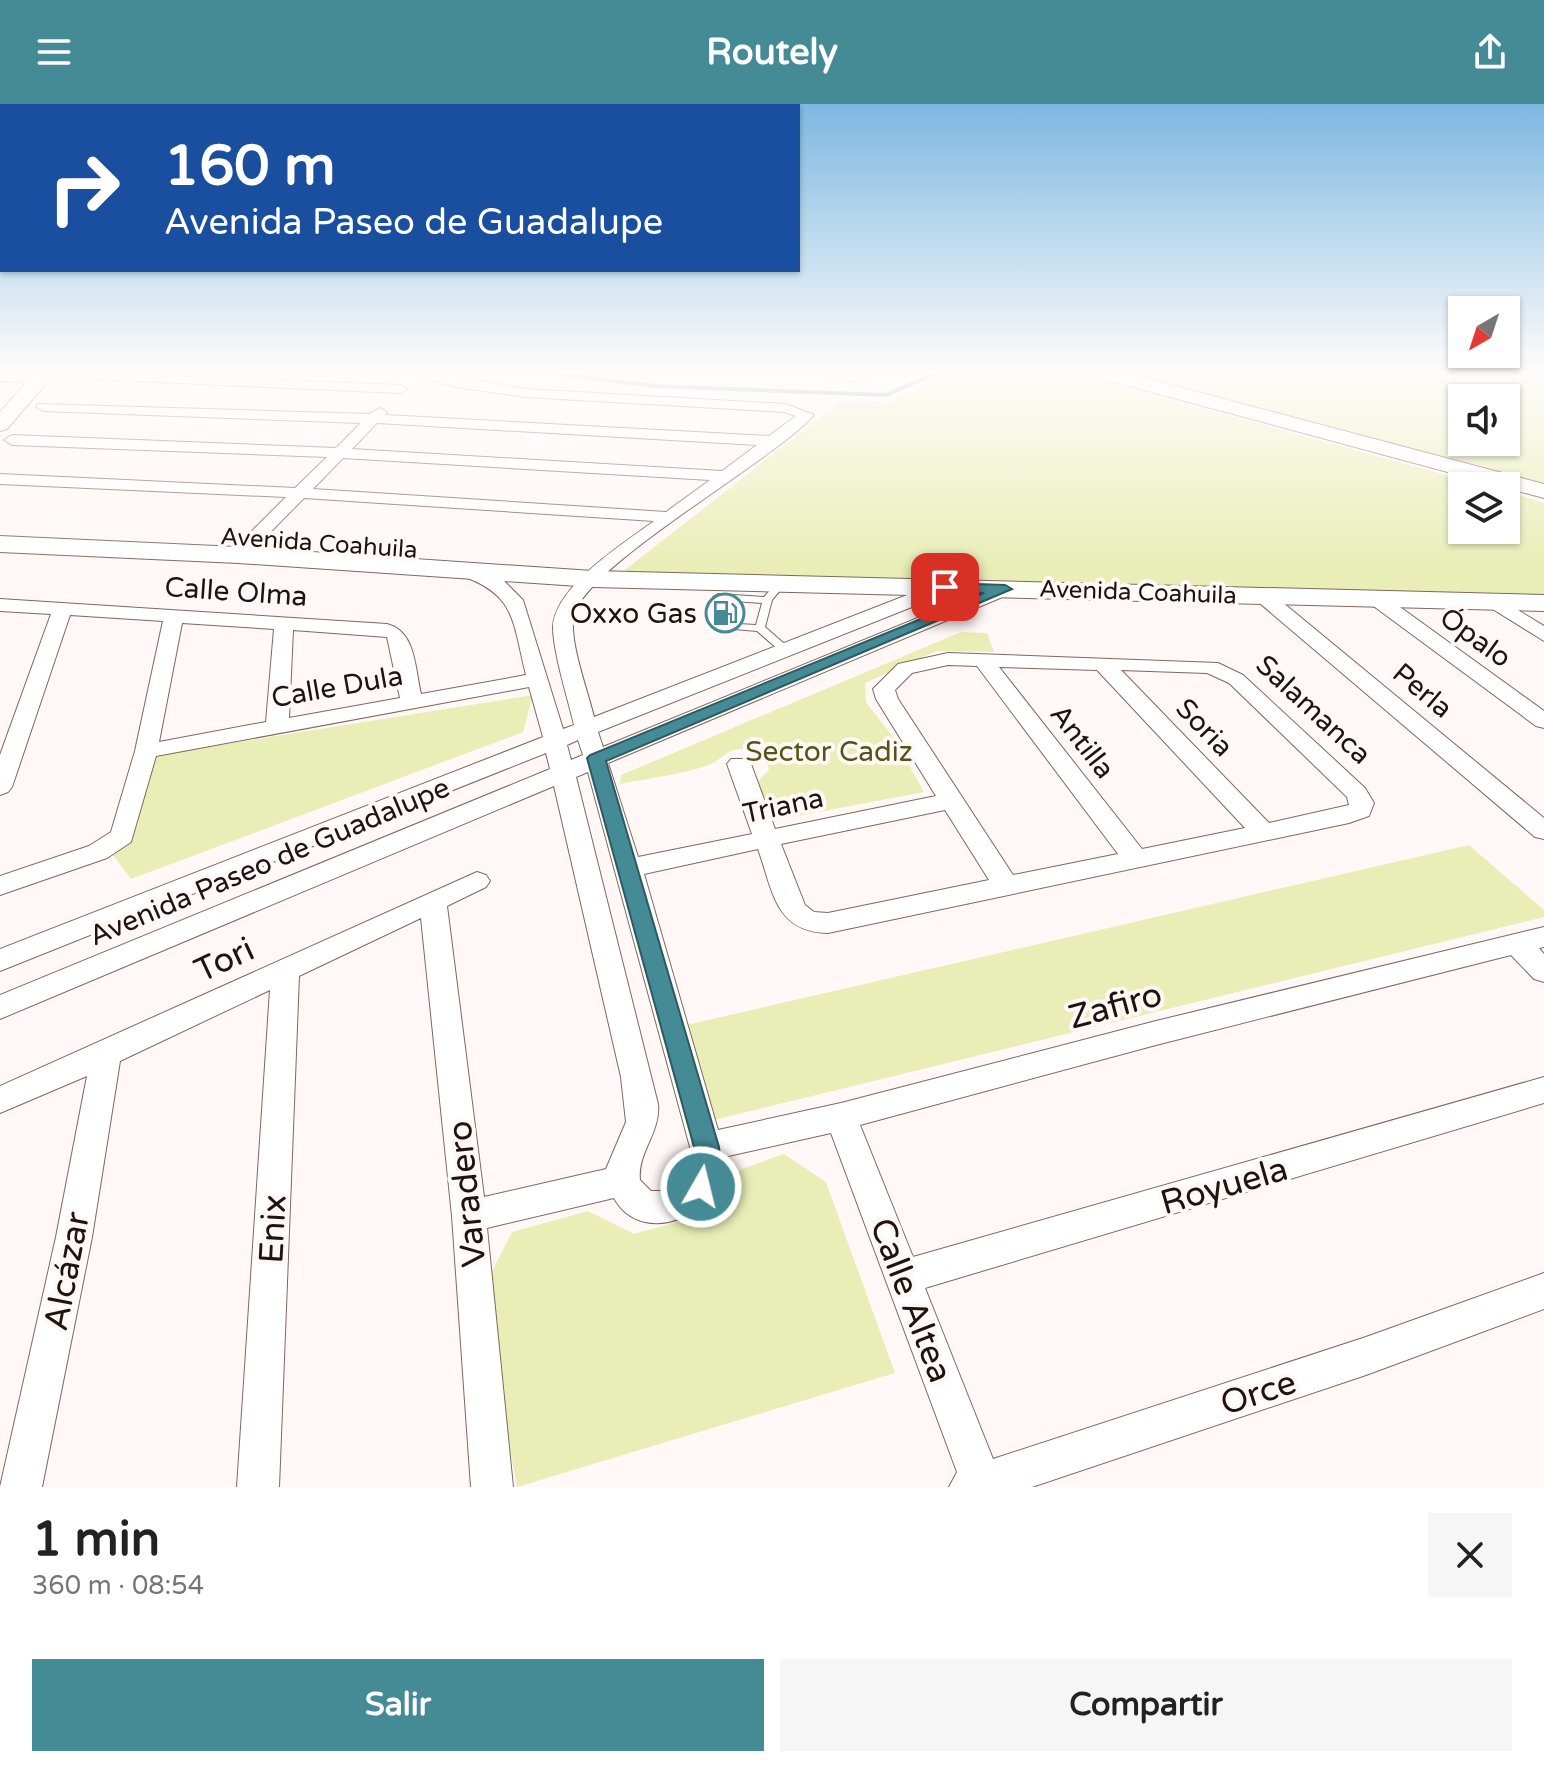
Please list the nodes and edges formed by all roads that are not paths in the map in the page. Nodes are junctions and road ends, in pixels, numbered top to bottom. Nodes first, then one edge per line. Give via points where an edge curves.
1 (79, 437) edge
2 (358, 437) edge
3 (691, 437) edge
4 (778, 437) edge
5 (1340, 437) edge
6 (771, 441) junction
7 (343, 453) junction
8 (725, 476) junction
9 (0, 479) edge
10 (301, 493) junction
11 (1544, 493) edge
12 (669, 517) junction
13 (0, 527) edge
14 (0, 544) edge
15 (247, 546) junction
16 (463, 570) junction
17 (598, 574) junction
18 (945, 587) junction
19 (1005, 589) junction
20 (774, 591) junction
21 (1263, 596) junction
22 (1375, 598) junction
23 (1493, 601) junction
24 (1544, 603) edge
25 (0, 605) edge
26 (63, 609) junction
27 (174, 615) junction
28 (716, 619) dead end
29 (284, 623) junction
30 (760, 628) junction
31 (1544, 635) edge
32 (784, 649) junction
33 (983, 660) junction
34 (1103, 664) junction
35 (539, 679) junction
36 (412, 703) junction
37 (1544, 721) edge
38 (277, 727) junction
39 (586, 728) junction
40 (555, 741) junction
41 (146, 751) junction
42 (596, 758) junction
43 (739, 764) dead end
44 (563, 773) junction
45 (0, 787) edge
46 (949, 801) junction
47 (1544, 831) edge
48 (1263, 832) junction
49 (766, 839) junction
50 (1136, 859) junction
51 (629, 868) junction
52 (477, 881) dead end
53 (0, 886) edge
54 (1006, 886) junction
55 (433, 902) junction
56 (1531, 940) edge
57 (0, 960) edge
58 (285, 971) junction
59 (1544, 971) edge
60 (0, 1007) edge
61 (106, 1054) junction
62 (1544, 1090) edge
63 (0, 1100) edge
64 (841, 1117) junction
65 (706, 1147) junction
66 (623, 1181) junction
67 (469, 1216) junction
68 (903, 1277) junction
69 (1544, 1291) edge
70 (976, 1485) edge
71 (21, 1487) edge
72 (258, 1487) edge
73 (492, 1487) edge

1 - 7 street
2 - 7 street
3 - 6 street
4 - 6 street
5 - 11 street
6 - 8 street
7 - 8 street
7 - 10 street
8 - 12 street
9 - 10 street
10 - 12 street
10 - 15 street
12 - 17 street
13 - 15 street, Avenida Coahuila
14 - 15 street, Avenida Coahuila
15 - 16 street, Avenida Coahuila
15 - 17 street, Avenida Coahuila via 554,560
16 - 17 street, Avenida Coahuila
16 - 35 street via 500,584 511,594
17 - 20 street, Avenida Coahuila via 719,595
17 - 39 street via 571,601 563,630
18 - 19 street, Avenida Coahuila
18 - 20 street, Avenida Coahuila
18 - 32 street, Avenida Paseo de Guadalupe
19 - 21 street, Avenida Coahuila
19 - 42 street, Avenida Paseo de Guadalupe
20 - 30 lane
21 - 22 street, Avenida Coahuila
21 - 47 street, Perla
22 - 23 street, Avenida Coahuila
22 - 37 street, Ópalo
23 - 24 street, Avenida Coahuila
23 - 31 street
25 - 26 street, Calle Olma
26 - 27 street, Calle Olma
26 - 45 street
27 - 29 street, Calle Olma
27 - 41 street
28 - 30 lane
29 - 36 street, Calle Olma via 394,633
29 - 38 street
30 - 32 lane
32 - 39 street, Avenida Paseo de Guadalupe
33 - 34 street, Salamanca
33 - 46 street, Salamanca via 923,662 905,668 884,689
33 - 50 street, Antilla
34 - 48 street, Soria
34 - 48 street, Salamanca via 1192,664 1224,671 1346,782 1362,803 1349,815
35 - 36 street, Calle Dula
35 - 40 street
36 - 38 street, Calle Dula
38 - 41 street, Calle Dula
39 - 40 street, Avenida Paseo de Guadalupe
39 - 42 street
40 - 44 street
40 - 57 street, Avenida Paseo de Guadalupe
41 - 53 street via 122,836 98,852
42 - 44 street, Avenida Paseo de Guadalupe
42 - 51 street
43 - 49 street, Salamanca
44 - 60 street, Avenida Paseo de Guadalupe
44 - 66 street via 643,1114
46 - 49 street, Triana
46 - 54 street
48 - 50 street, Salamanca
49 - 51 street, Triana
49 - 54 street, Salamanca via 793,910 813,923
50 - 54 street, Salamanca
51 - 65 street
52 - 55 street, Tori
55 - 58 street, Tori
55 - 67 street, Varadero
56 - 59 street
56 - 64 street, Zafiro
58 - 61 street, Tori
58 - 72 street, Enix
61 - 63 street, Tori
61 - 71 street, Alcázar
62 - 68 street, Royuela
64 - 65 street, Zafiro
64 - 68 street, Calle Altea
65 - 66 street via 708,1166 701,1187 685,1202 647,1207 631,1196
66 - 67 street
67 - 73 street, Varadero
68 - 70 street, Calle Altea
69 - 70 street, Orce

